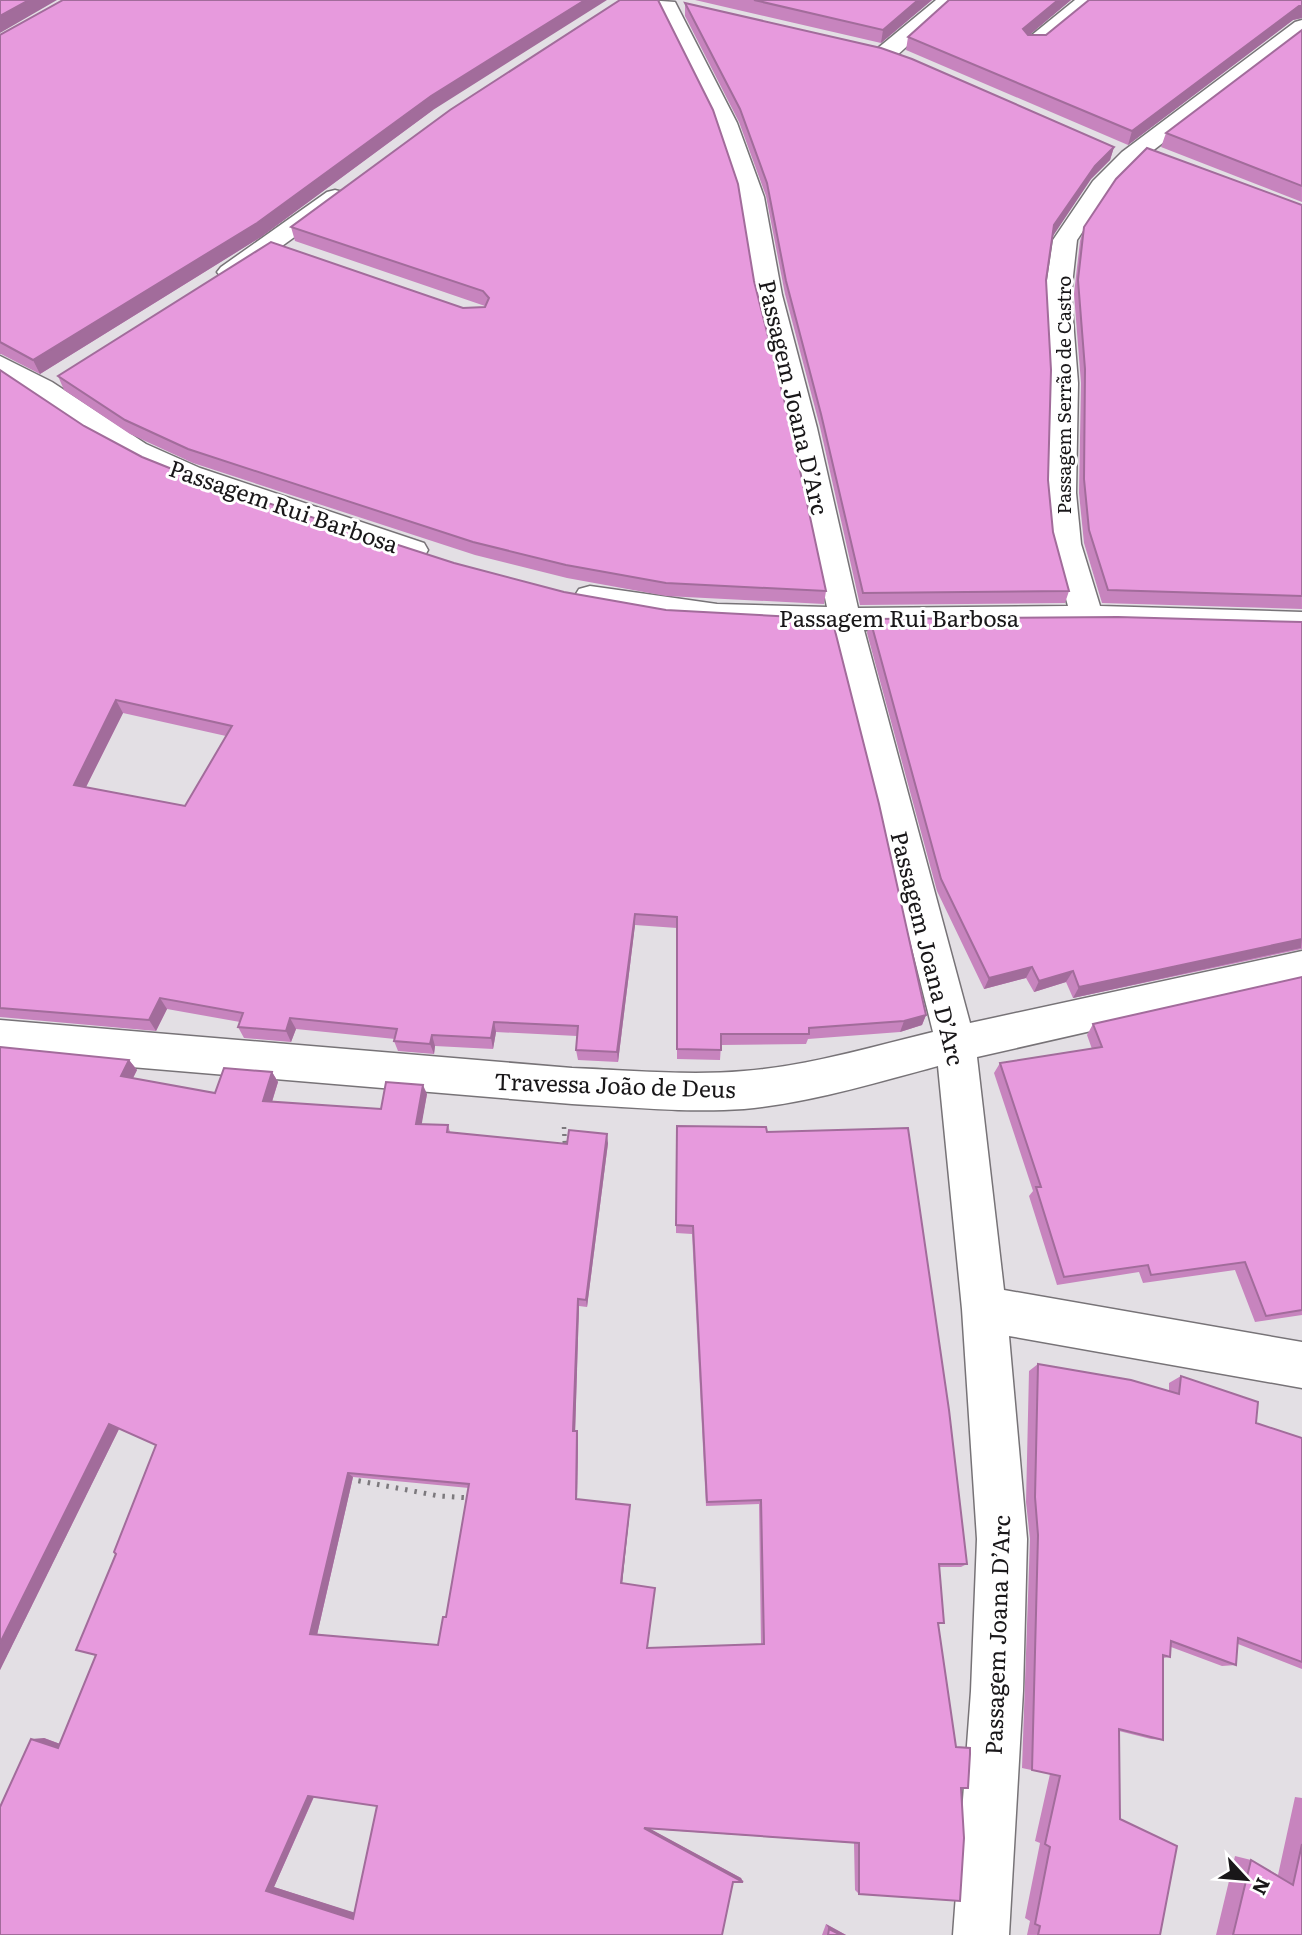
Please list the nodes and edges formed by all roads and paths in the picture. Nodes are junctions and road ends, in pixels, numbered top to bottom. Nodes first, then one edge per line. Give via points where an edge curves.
1 (948, 0) edge
2 (1088, 0) edge
3 (671, 4) edge
4 (1302, 26) edge
5 (1034, 43) edge
6 (859, 47) edge
7 (886, 53) junction
8 (908, 60) edge
9 (1104, 146) edge
10 (1134, 154) junction
11 (1163, 160) edge
12 (358, 179) edge
13 (271, 244) junction
14 (297, 253) edge
15 (208, 286) edge
16 (0, 364) edge
17 (434, 557) edge
18 (558, 592) edge
19 (1087, 617) junction
20 (845, 618) junction
21 (1302, 623) edge
22 (1302, 967) edge
23 (0, 1038) edge
24 (956, 1044) junction
25 (562, 1085) junction
26 (566, 1152) edge
27 (984, 1309) junction
28 (1302, 1366) edge
29 (337, 1476) edge
30 (478, 1498) edge
31 (981, 1935) edge

1 - 7 street
2 - 5 street
3 - 20 street, Passagem Joana D’Arc via 726,122 752,197 769,295
4 - 10 street, Passagem Serrão de Castro
6 - 7 street
7 - 8 street
9 - 10 street
10 - 11 street
10 - 19 street, Passagem Serrão de Castro via 1101,186 1065,240 1058,294 1064,383 1062,506 1066,544
12 - 13 street
13 - 14 street
13 - 15 street
16 - 17 street, Passagem Rui Barbosa via 54,381 96,427 136,451 190,475
18 - 20 street, Passagem Rui Barbosa via 717,615
19 - 20 street, Passagem Rui Barbosa
19 - 21 street, Passagem Rui Barbosa
20 - 24 street, Passagem Joana D’Arc
22 - 24 street, Travessa João de Deus
23 - 25 street, Travessa João de Deus
24 - 25 street, Travessa João de Deus via 837,1074 744,1090
24 - 27 street, Passagem Joana D’Arc
25 - 26 path
27 - 28 street
27 - 31 street, Passagem Joana D’Arc via 1002,1539 998,1691
29 - 30 path via 439,1496

